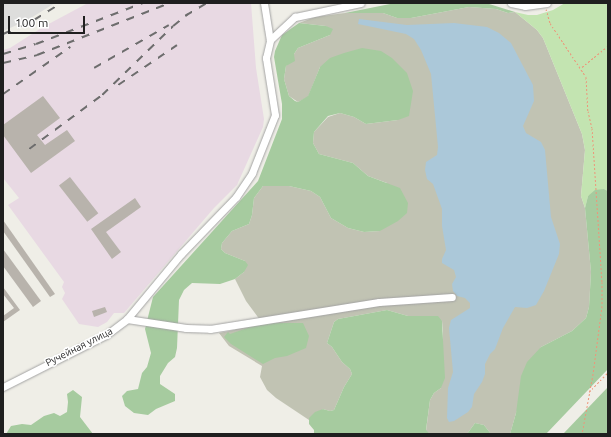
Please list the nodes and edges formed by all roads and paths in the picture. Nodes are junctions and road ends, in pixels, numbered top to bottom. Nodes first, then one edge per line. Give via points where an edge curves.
1 (264, 3) edge
2 (361, 3) edge
3 (511, 3) edge
4 (546, 4) edge
5 (270, 40) junction
6 (608, 46) edge
7 (581, 67) junction
8 (452, 297) dead end
9 (127, 319) junction
10 (608, 372) edge
11 (3, 387) edge
12 (589, 392) junction
13 (582, 434) edge

1 - 5 street
2 - 5 street via 295,17
3 - 4 street via 525,6
4 - 7 path via 550,24
5 - 9 street, Ручейная улица via 266,58 274,115 252,173 236,197 181,254
6 - 7 path
7 - 12 path via 586,77 602,282 602,306
8 - 9 street via 379,302 210,329
9 - 11 street, Ручейная улица via 106,335
10 - 12 path
12 - 13 path

